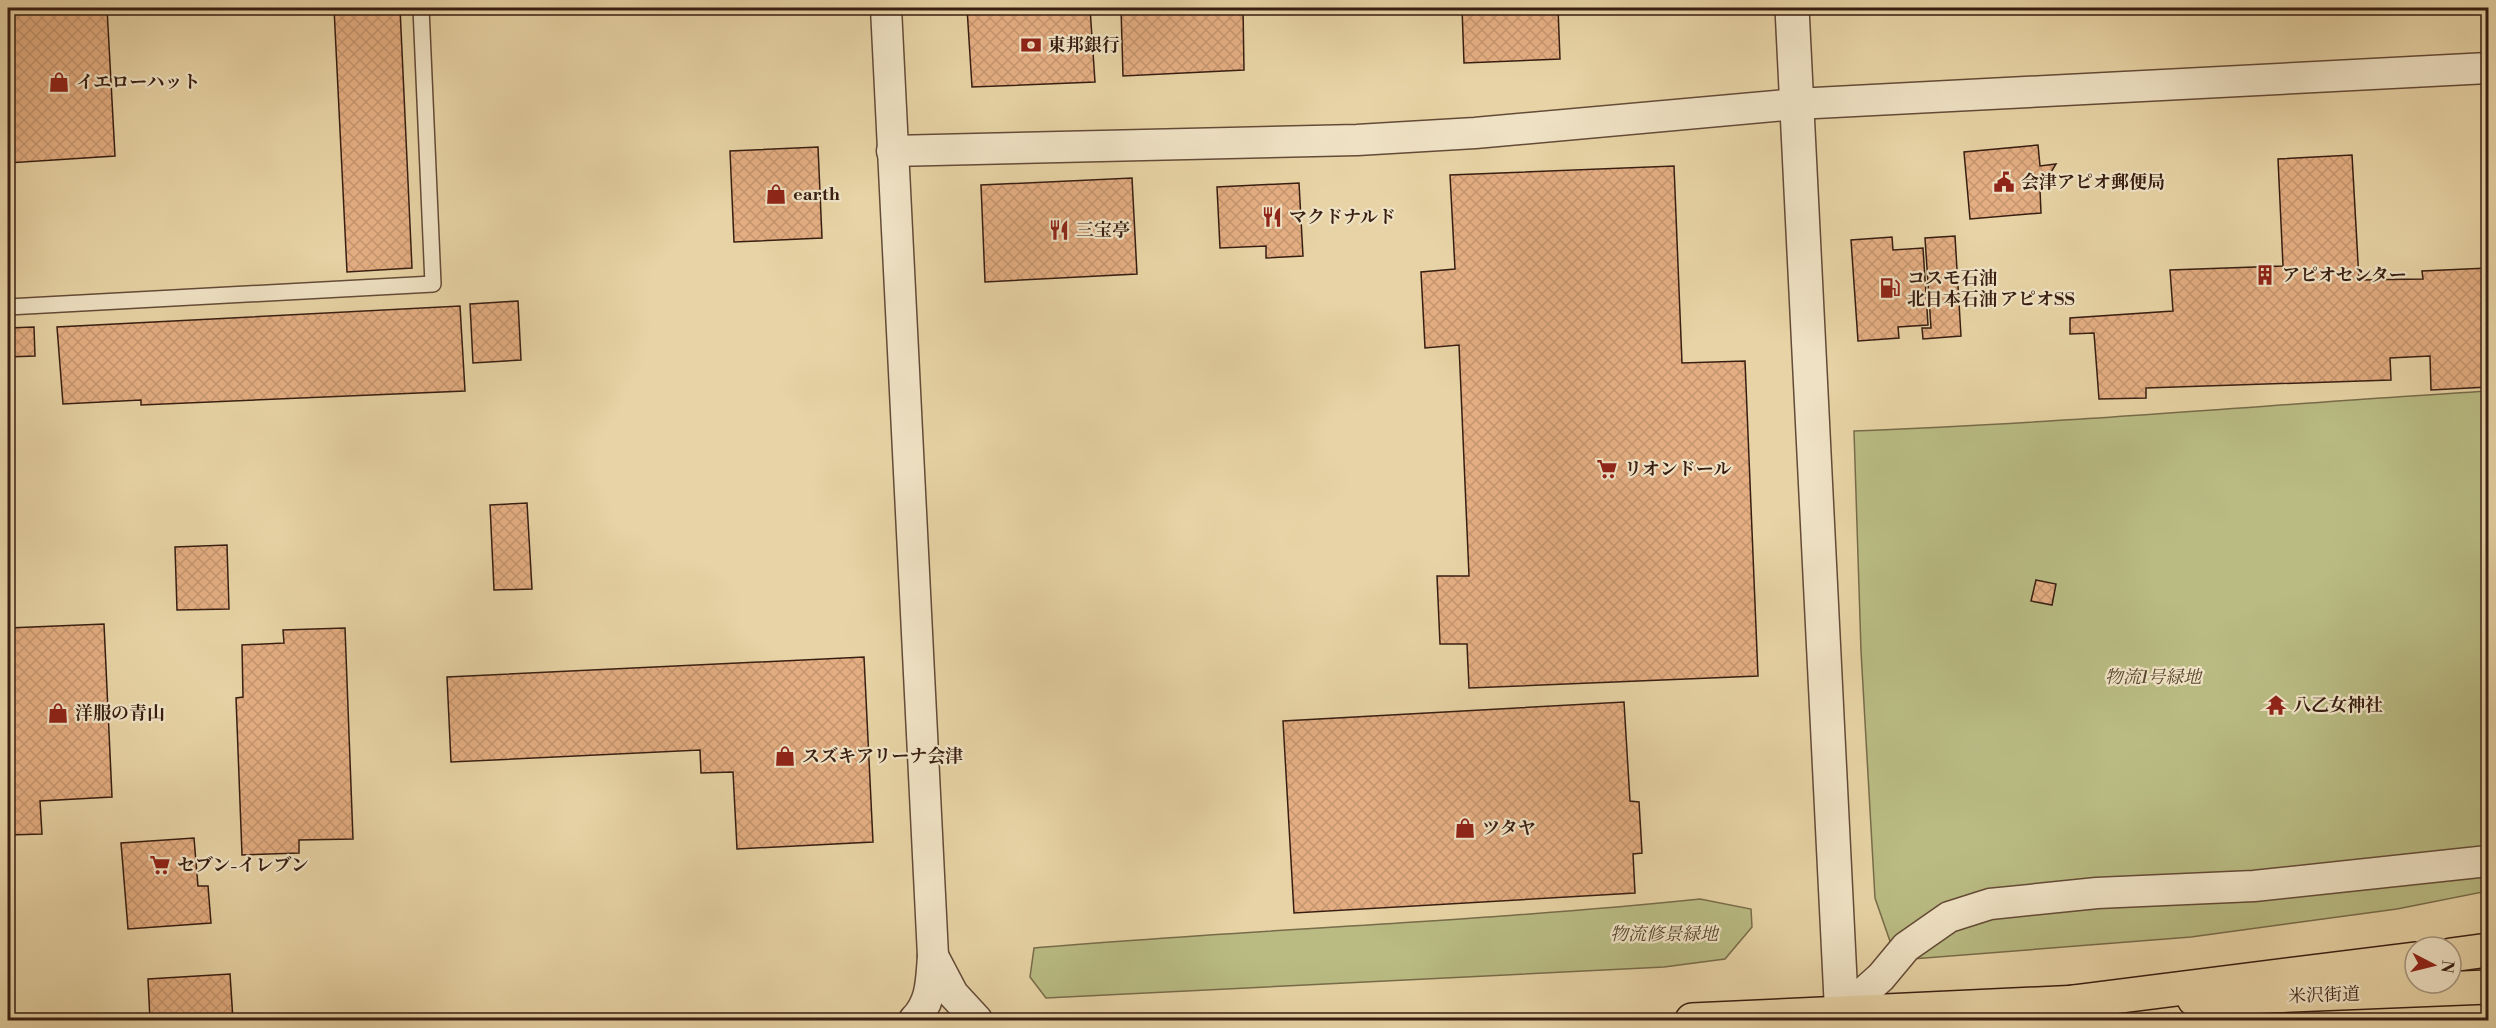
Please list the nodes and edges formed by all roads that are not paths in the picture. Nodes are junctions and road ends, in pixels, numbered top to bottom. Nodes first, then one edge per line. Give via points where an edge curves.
1 (421, 8) edge
2 (886, 8) edge
3 (1792, 8) edge
4 (2488, 68) edge
5 (1796, 104) junction
6 (892, 151) junction
7 (8, 306) edge
8 (2488, 861) edge
9 (2488, 950) edge
10 (2463, 953) edge
11 (933, 956) junction
12 (2403, 961) edge
13 (2488, 987) edge
14 (2073, 1002) junction
15 (1842, 1017) edge
16 (914, 1020) edge
17 (977, 1020) edge
18 (1692, 1020) edge

1 - 7 lane via 433,284
2 - 6 street
3 - 5 street
4 - 5 street
5 - 6 street via 1357,140
5 - 15 street
6 - 11 street
8 - 15 street via 2254,886 2097,893 1990,904 1949,916 1906,947
9 - 10 highway
11 - 16 street via 931,992
11 - 17 street via 953,994
12 - 14 highway
13 - 14 highway, 米沢街道
14 - 15 highway, 米沢街道
15 - 18 highway, 米沢街道

